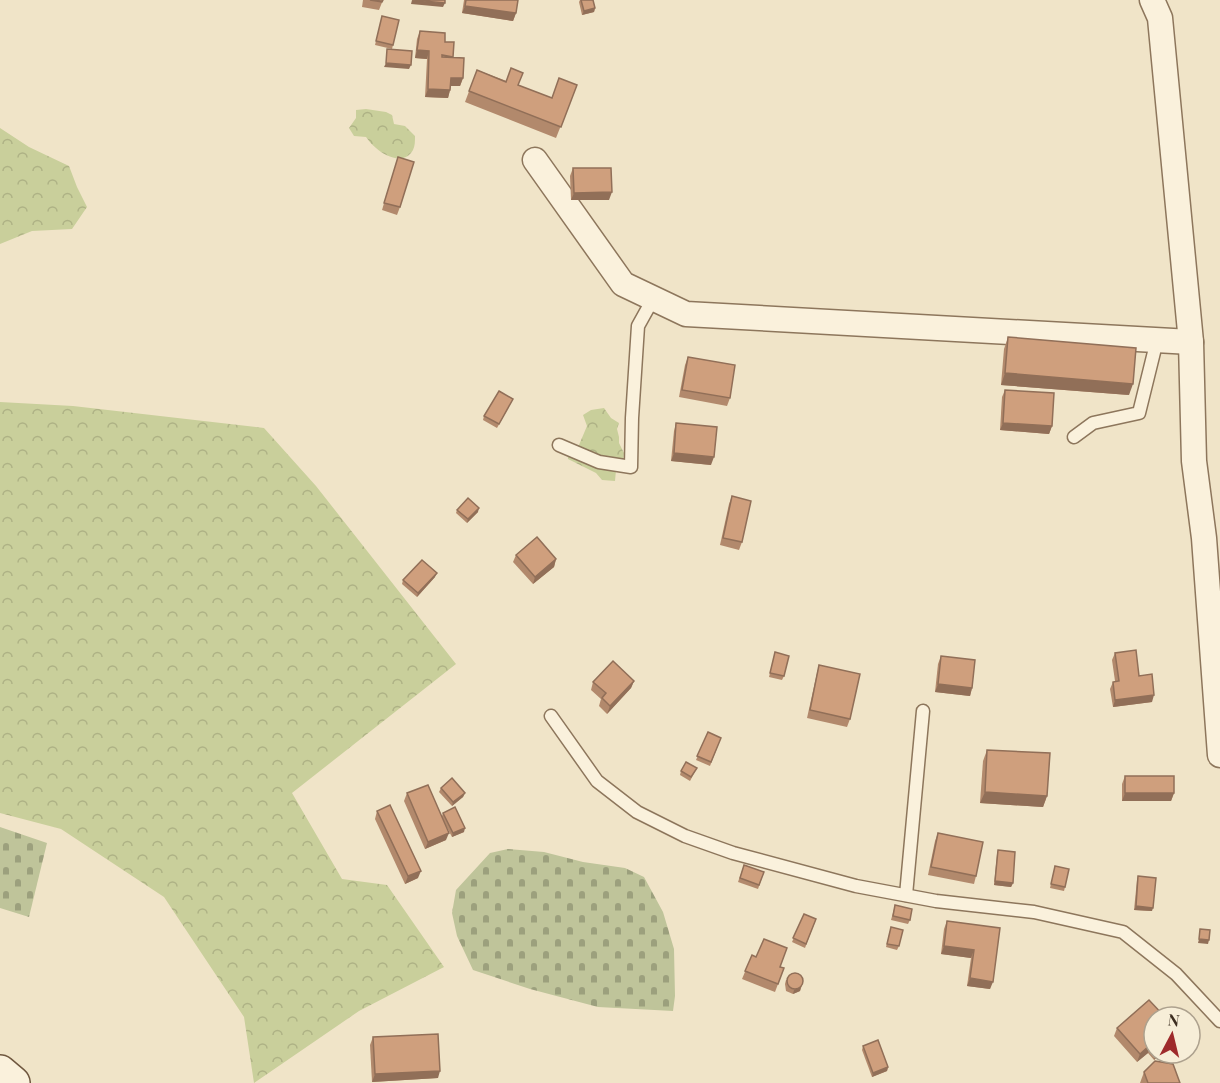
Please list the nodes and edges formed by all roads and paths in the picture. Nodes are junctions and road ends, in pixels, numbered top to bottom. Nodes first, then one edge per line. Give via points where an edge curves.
1 (1152, 0) edge
2 (535, 160) dead end
3 (653, 299) junction
4 (1157, 340) junction
5 (1191, 342) junction
6 (1074, 437) dead end
7 (559, 445) dead end
8 (923, 711) dead end
9 (551, 716) dead end
10 (1220, 755) edge
11 (906, 895) junction
12 (1220, 1021) edge
13 (0, 1072) edge
14 (13, 1083) edge

1 - 5 street via 1160,18
2 - 3 street via 623,285
3 - 4 street via 686,314
3 - 7 lane via 638,326 631,467 600,462
4 - 5 street
4 - 6 lane via 1139,413 1093,423
5 - 10 street via 1194,461 1204,538
8 - 11 lane
9 - 11 lane via 597,781 637,812 685,836 733,853 856,886
11 - 12 lane via 1034,912 1123,932 1176,974
13 - 14 main road

